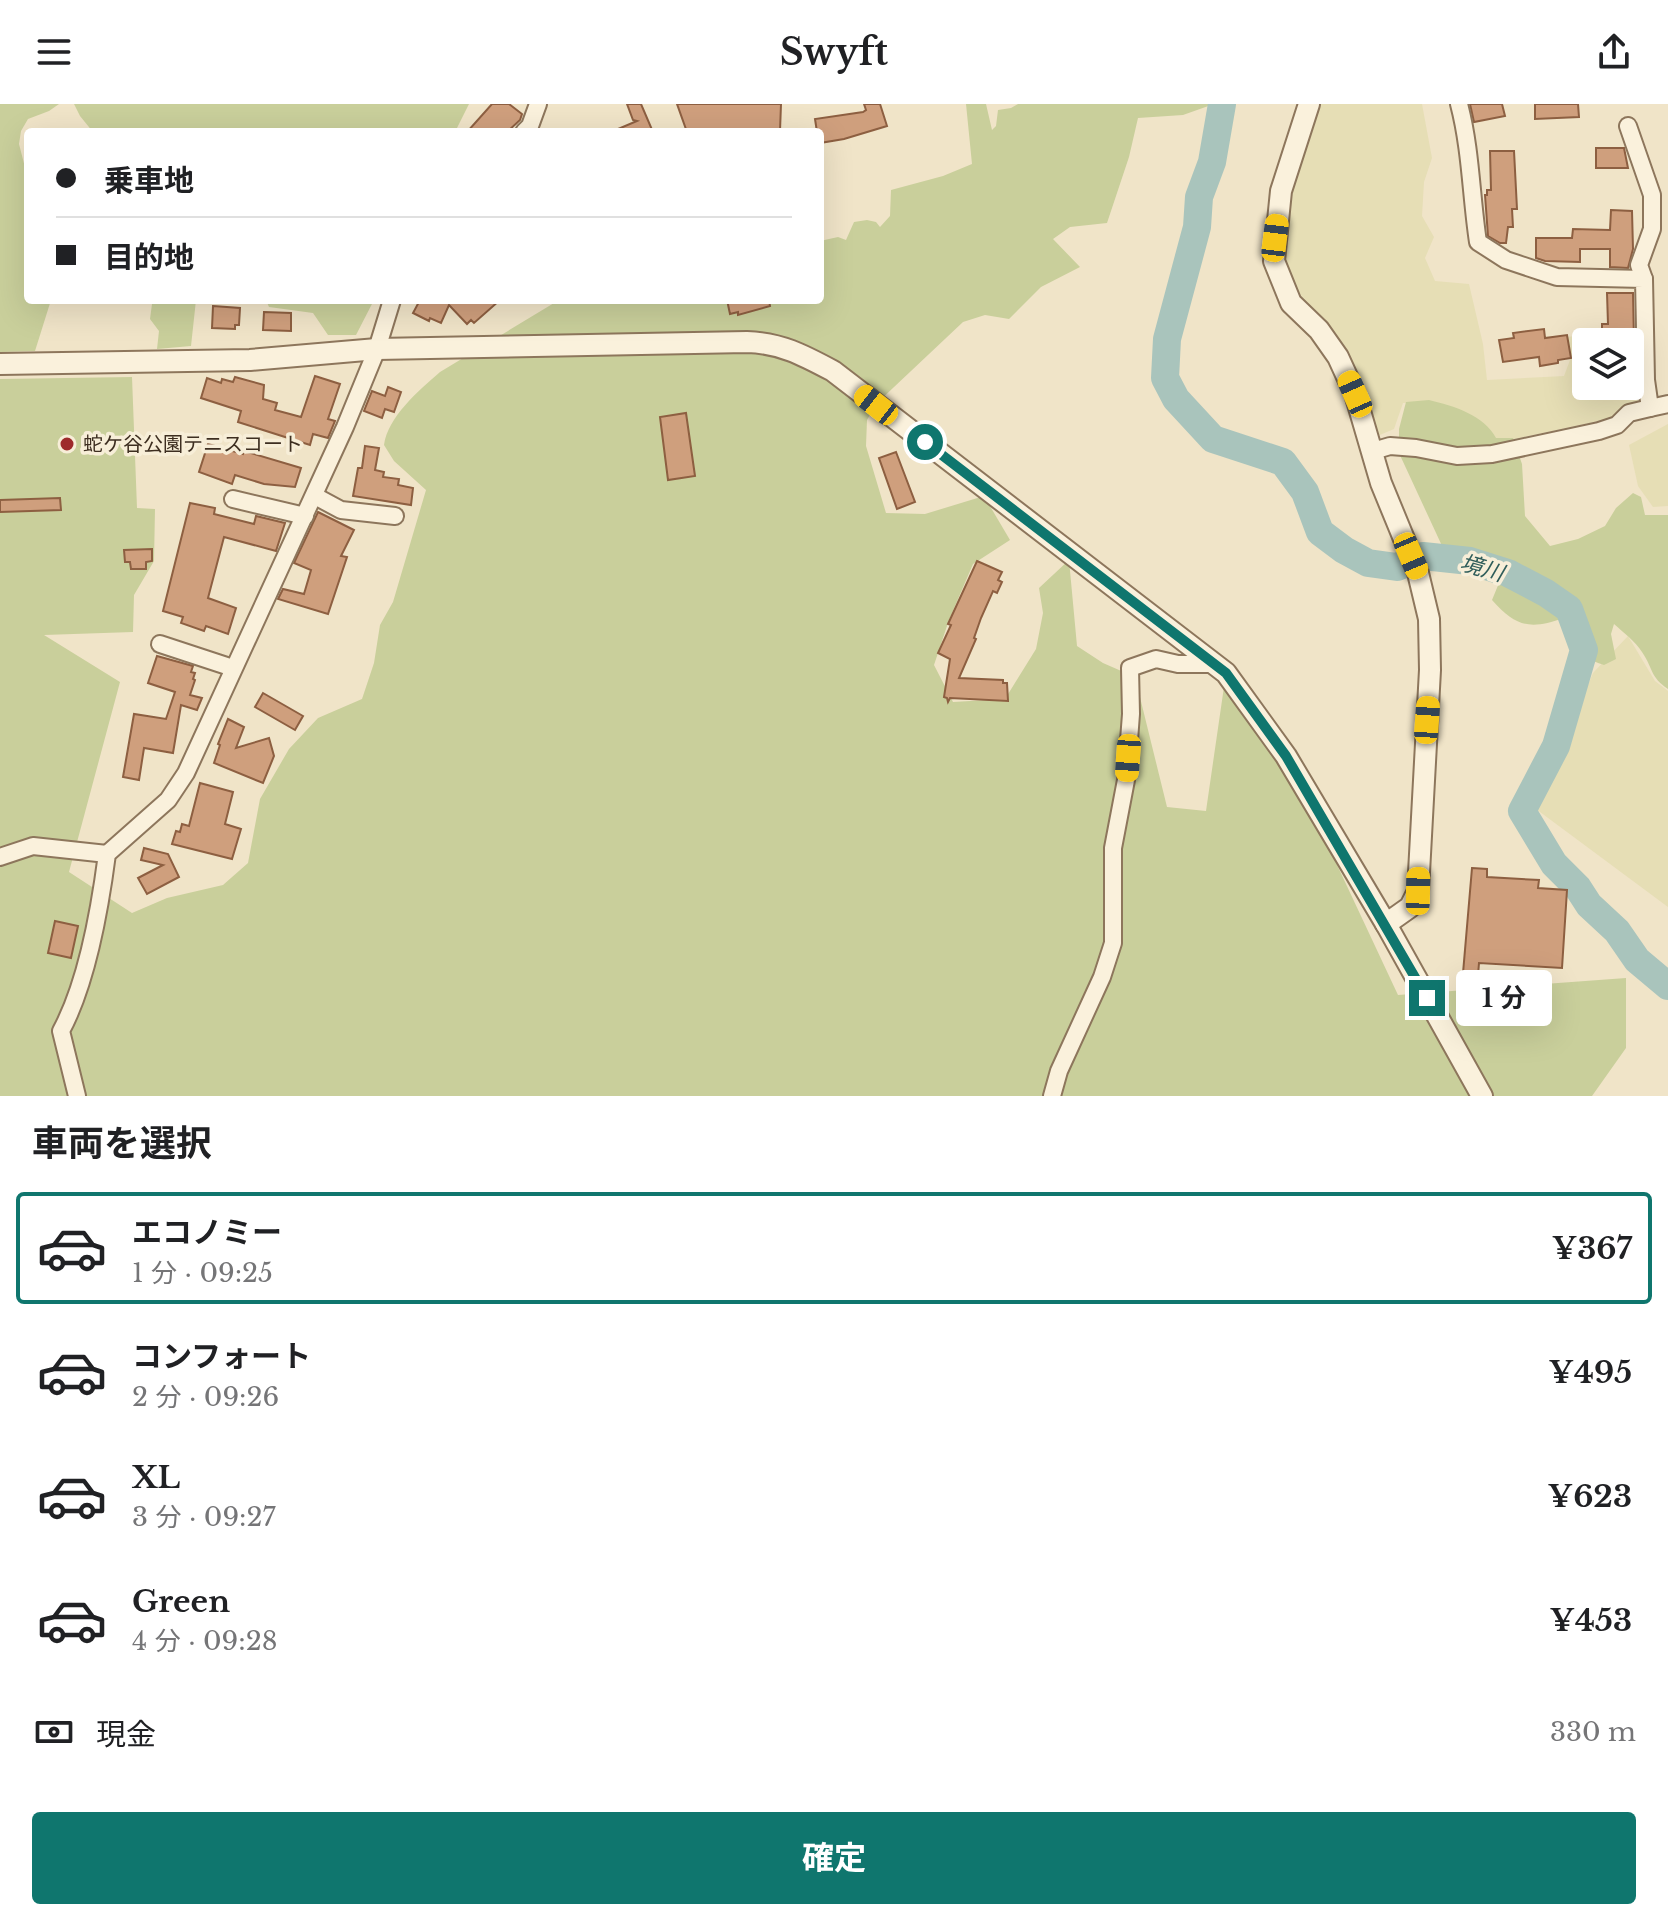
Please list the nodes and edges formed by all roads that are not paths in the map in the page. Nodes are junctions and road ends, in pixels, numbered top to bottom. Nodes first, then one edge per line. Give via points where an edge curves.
1 (538, 104) edge
2 (1309, 104) edge
3 (1459, 104) edge
4 (1628, 126) dead end
5 (528, 128) edge
6 (1644, 279) junction
7 (391, 304) edge
8 (377, 349) junction
9 (0, 364) edge
10 (1668, 404) edge
11 (1650, 408) junction
12 (1373, 451) junction
13 (315, 496) junction
14 (233, 499) dead end
15 (305, 516) junction
16 (395, 516) dead end
17 (160, 644) dead end
18 (1214, 664) junction
19 (233, 668) junction
20 (107, 854) junction
21 (0, 857) edge
22 (1386, 924) junction
23 (77, 1096) edge
24 (1052, 1096) edge
25 (1482, 1096) edge

1 - 5 street
2 - 12 street via 1281,191 1274,261 1291,303 1338,357
3 - 6 street via 1468,139 1478,242 1506,260 1557,277
4 - 6 street via 1652,195 1652,229 1639,265
6 - 11 street
7 - 8 street
8 - 9 street via 250,360
8 - 13 street
8 - 18 street via 773,343 833,371
10 - 11 street
11 - 12 street via 1629,413 1617,425 1599,431 1492,454 1457,456 1390,446
12 - 22 street via 1429,619 1418,891 1410,907
13 - 15 street
13 - 16 street via 341,510
14 - 15 street
15 - 19 street
17 - 19 street
18 - 22 street via 1286,756
18 - 24 street via 1156,659 1130,668 1126,780 1113,848 1113,943
19 - 20 street via 186,773 168,800
20 - 21 street via 33,846
20 - 23 street via 75,1005 61,1031
22 - 25 street

